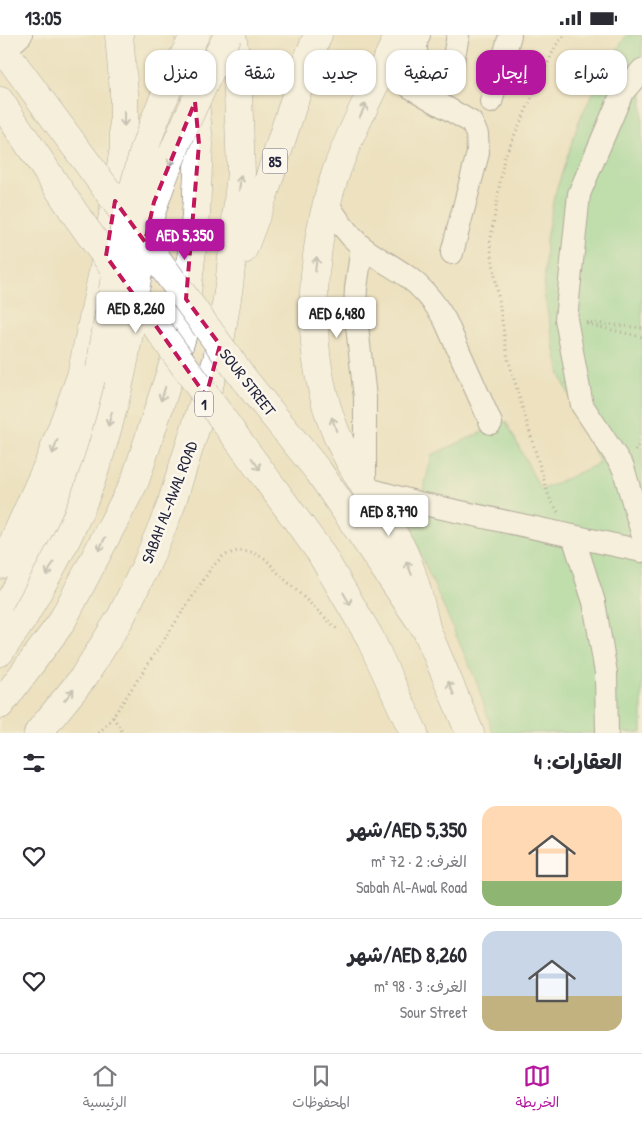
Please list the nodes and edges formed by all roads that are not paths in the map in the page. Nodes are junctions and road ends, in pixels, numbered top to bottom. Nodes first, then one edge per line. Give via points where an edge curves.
1 (119, 35) edge
2 (189, 35) edge
3 (195, 35) edge
4 (228, 35) edge
5 (232, 35) edge
6 (318, 35) edge
7 (458, 35) edge
8 (510, 35) edge
9 (405, 37) edge
10 (6, 46) edge
11 (642, 70) edge
12 (0, 101) edge
13 (491, 102) dead end
14 (327, 203) junction
15 (362, 247) junction
16 (452, 253) dead end
17 (229, 286) junction
18 (491, 423) dead end
19 (365, 489) junction
20 (642, 533) edge
21 (573, 537) junction
22 (642, 551) edge
23 (0, 565) edge
24 (12, 616) edge
25 (427, 631) junction
26 (0, 652) edge
27 (0, 705) edge
28 (38, 733) edge
29 (414, 733) edge
30 (470, 733) edge
31 (607, 733) edge

1 -> 23 main road via 124,148 81,376 50,460
2 -> 27 main road via 199,144 196,214 182,337 135,481 61,623
3 - 24 main road, bridge via 173,79 139,167 117,263 88,422 55,512 17,589
4 -> 24 main road, bridge via 190,113 154,202 120,377 94,471 73,526
17 -> 5 main road, SABAH AL-AWAL ROAD / 1 via 241,173 237,65
6 - 17 main road, 85
7 - 9 street via 453,63 438,70 424,66 419,60 417,39
8 - 13 street
14 -> 9 main road via 351,136
9 - 16 street via 392,57 397,73 410,87 471,122 477,134 478,153
10 - 25 main road, SOUR STREET, bridge via 244,379 319,472
11 - 20 street via 622,93 579,194 566,319 582,405 623,467
12 -> 29 main road, bridge via 78,218 320,552 368,636
14 - 15 street via 342,227
19 -> 14 main road via 336,432 317,357 314,280
15 - 18 street via 407,276 437,307
15 - 19 street via 355,308 365,397
28 -> 17 main road, SABAH AL-AWAL ROAD / 1 via 83,679 121,617 151,553 170,507 217,360
19 - 21 street
25 -> 19 main road via 417,587 400,546
21 - 22 street
21 - 31 street via 594,602 606,673
24 - 26 main road
30 -> 25 main road, SOUR STREET

